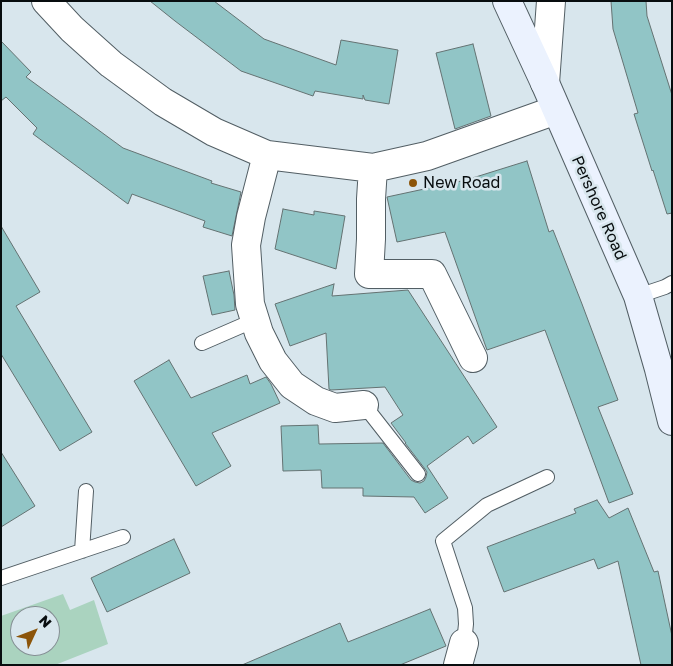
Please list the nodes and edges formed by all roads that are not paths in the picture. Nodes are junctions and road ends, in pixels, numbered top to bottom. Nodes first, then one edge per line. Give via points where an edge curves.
1 (46, 1) edge
2 (507, 1) edge
3 (551, 1) edge
4 (545, 83) junction
5 (556, 110) junction
6 (267, 155) junction
7 (373, 168) junction
8 (672, 283) edge
9 (638, 296) junction
10 (255, 320) junction
11 (202, 343) dead end
12 (473, 358) dead end
13 (364, 404) joint
14 (672, 421) edge
15 (418, 474) dead end
16 (547, 477) dead end
17 (86, 492) dead end
18 (123, 537) dead end
19 (82, 550) junction
20 (1, 578) edge
21 (461, 654) edge

1 - 6 street via 111,64 163,102 214,132
2 - 4 main road, Pershore Road
3 - 4 street
4 - 5 main road, Pershore Road
5 - 7 street via 427,156
5 - 9 main road, Pershore Road
6 - 7 street
6 - 10 street via 246,245 250,304
7 - 12 street via 368,274 432,274
8 - 9 lane
9 - 14 main road, Pershore Road
10 - 11 lane
10 - 13 street via 273,361 292,385 316,401 335,408
13 - 15 lane
16 - 21 lane via 487,506 443,541 465,608
17 - 19 lane
18 - 19 lane
19 - 20 lane

